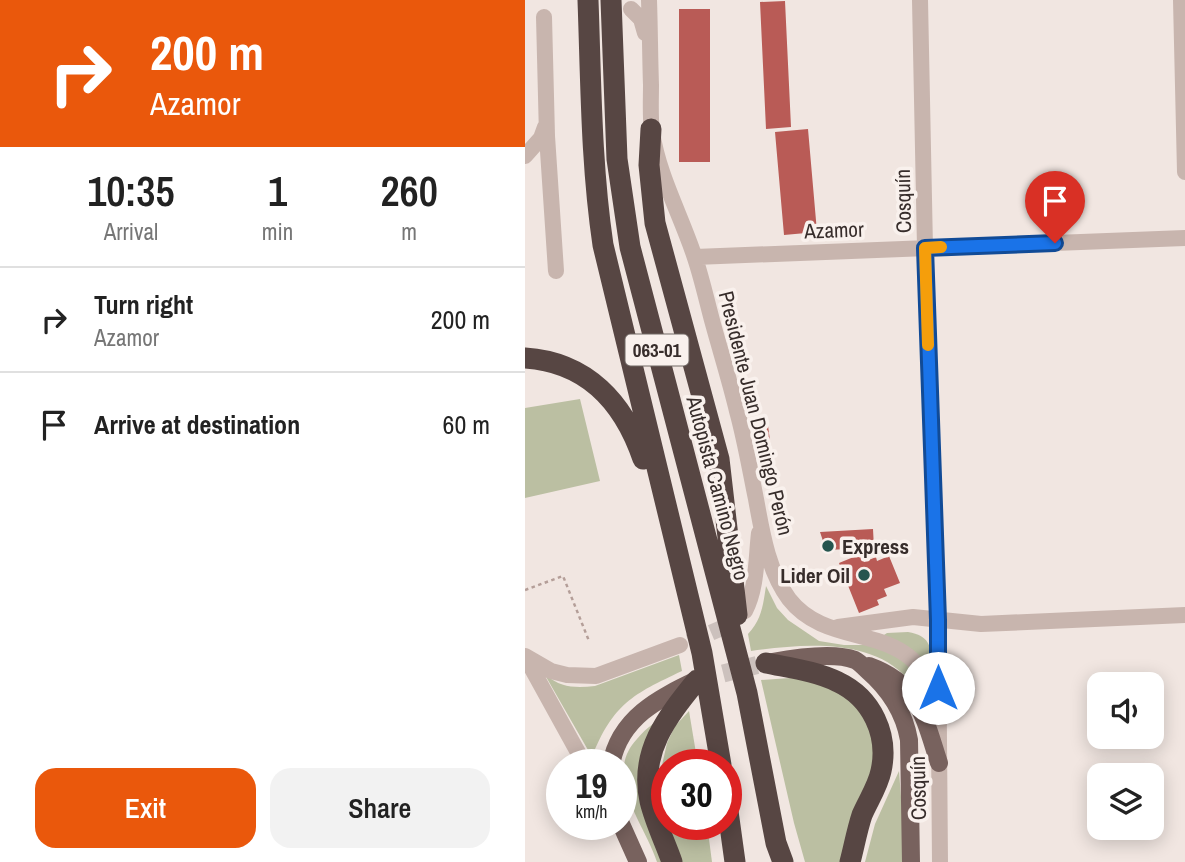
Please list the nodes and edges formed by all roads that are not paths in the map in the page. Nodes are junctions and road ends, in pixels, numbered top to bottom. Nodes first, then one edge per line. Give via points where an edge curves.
1 (588, 0) edge
2 (611, 0) edge
3 (649, 0) edge
4 (920, 0) edge
5 (1181, 0) edge
6 (631, 9) dead end
7 (544, 17) dead end
8 (650, 52) junction
9 (547, 123) junction
10 (651, 129) junction
11 (525, 156) edge
12 (1185, 172) edge
13 (1185, 239) edge
14 (925, 248) junction
15 (695, 257) junction
16 (556, 271) dead end
17 (525, 358) edge
18 (760, 524) junction
19 (677, 553) junction
20 (745, 611) dead end
21 (1185, 615) edge
22 (938, 620) junction
23 (829, 628) junction
24 (680, 645) tunnel mouth
25 (525, 656) edge
26 (856, 660) junction
27 (762, 664) joint
28 (697, 680) joint
29 (747, 693) junction
30 (938, 711) junction
31 (576, 749) edge
32 (614, 749) edge
33 (718, 749) edge
34 (939, 763) junction
35 (627, 840) edge
36 (732, 840) edge
37 (634, 858) edge
38 (672, 862) edge
39 (735, 862) edge
40 (783, 862) edge
41 (850, 862) edge
42 (911, 862) edge
43 (940, 862) edge

1 - 19 highway, 063-01 via 593,152 603,245
2 - 29 highway, Autopista Camino Negro / 063-01 via 617,159 629,247
3 - 8 street, Presidente Juan Domingo Perón
4 - 14 street, Cosquín
5 - 12 street
6 - 8 street via 641,19
7 - 9 street
8 - 10 street, Presidente Juan Domingo Perón
9 - 11 street
9 - 16 street
10 - 15 street, Presidente Juan Domingo Perón via 668,191
10 - 29 highway via 649,165 655,223 719,459
13 - 14 street, Azamor
14 - 15 street, Azamor
14 - 22 street, Cosquín
15 - 18 street, Presidente Juan Domingo Perón via 738,412
17 - 19 highway via 571,369 618,407 639,445
18 - 20 street
18 - 23 street, Presidente Juan Domingo Perón via 776,578 789,599 807,617
19 - 33 highway, 063-01 via 702,653
21 - 22 street via 981,624
22 - 23 street via 902,618
22 - 30 street, Cosquín
23 - 30 street, Presidente Juan Domingo Perón via 891,645 906,655 930,683
24 - 25 street via 596,676 551,671
25 - 31 street
26 - 27 main road via 817,656
26 - 34 main road via 897,679 912,694
26 - 42 main road via 891,694 906,725
27 - 41 highway via 839,682 869,707 881,731 881,774 862,817
28 - 32 main road via 663,696 627,727
28 - 38 highway via 654,743 648,774 650,801
29 - 40 highway, Autopista Camino Negro / 063-01
30 - 34 street, Cosquín
34 - 43 street, Cosquín
35 - 37 main road
36 - 39 highway

